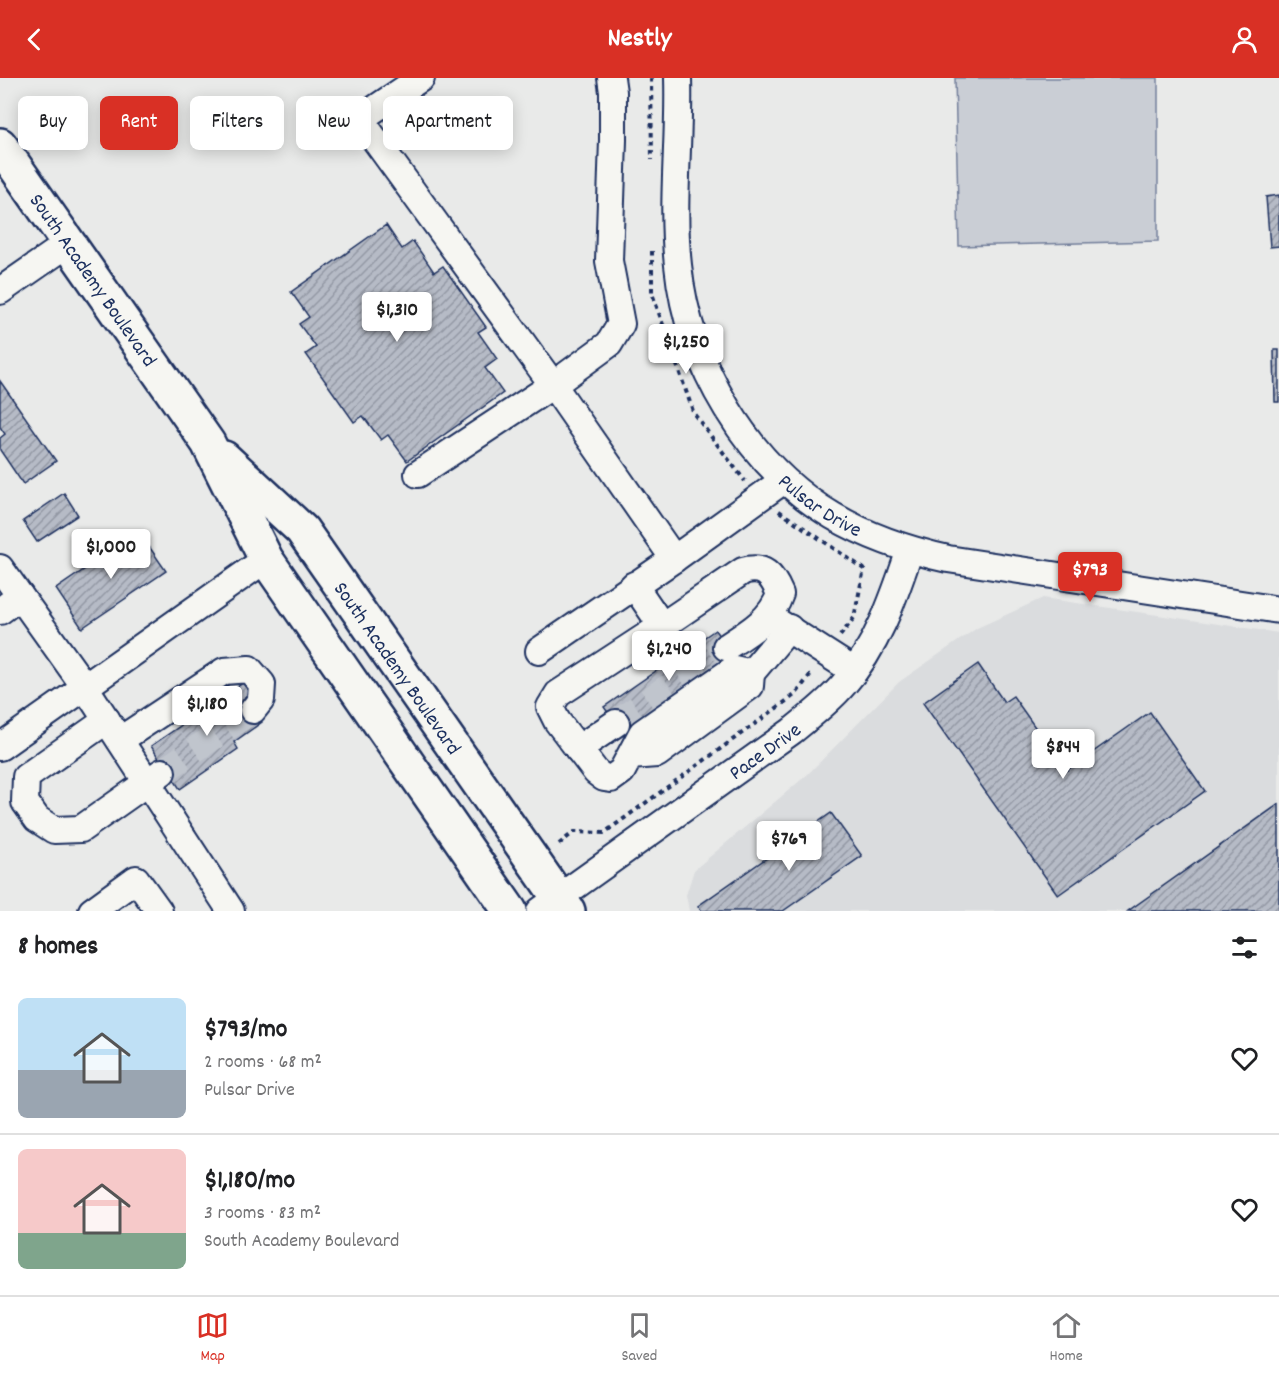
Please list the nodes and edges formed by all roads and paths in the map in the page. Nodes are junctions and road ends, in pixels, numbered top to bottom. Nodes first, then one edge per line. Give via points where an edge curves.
1 (421, 78) edge
2 (611, 78) edge
3 (678, 78) edge
4 (0, 145) edge
5 (69, 243) junction
6 (0, 291) edge
7 (553, 385) junction
8 (208, 443) junction
9 (418, 474) dead end
10 (784, 480) junction
11 (910, 550) junction
12 (266, 559) junction
13 (674, 559) junction
14 (0, 568) edge
15 (634, 585) junction
16 (20, 596) junction
17 (1279, 610) edge
18 (0, 611) edge
19 (778, 622) junction
20 (662, 626) junction
21 (726, 647) tunnel mouth
22 (539, 651) dead end
23 (854, 671) junction
24 (85, 687) junction
25 (253, 710) tunnel mouth
26 (616, 723) tunnel mouth
27 (113, 730) junction
28 (0, 747) edge
29 (578, 749) junction
30 (155, 777) junction
31 (556, 906) edge
32 (92, 911) edge
33 (159, 911) edge
34 (231, 911) edge
35 (510, 911) edge

1 - 7 street via 360,118
2 - 7 street via 609,261 621,324 609,344
3 - 10 street, Pulsar Drive via 678,264 695,341 729,411 764,460
4 - 5 highway, South Academy Boulevard
5 - 6 street
5 - 8 highway, South Academy Boulevard
7 - 9 street
7 - 13 street
8 - 12 highway, South Academy Boulevard
8 - 31 highway, South Academy Boulevard via 302,530
10 - 11 street, Pulsar Drive via 831,515
10 - 13 street
11 - 17 street, Pulsar Drive
11 - 23 street, Pace Drive via 882,625
12 - 24 street
12 - 35 highway, South Academy Boulevard
13 - 15 street
14 - 16 street
15 - 20 street
15 - 22 street
16 - 18 street
16 - 24 street
19 - 20 street via 780,594 774,580 764,570 753,568 734,576
19 - 21 street via 752,630
19 - 23 street
19 - 29 street via 751,673 734,669 642,733 622,771 611,779 596,772
20 - 29 street via 558,694 552,702 550,707 557,721
23 - 31 street, Pace Drive via 824,706
24 - 27 street
24 - 28 street
25 - 27 street via 261,700 262,684 249,669 224,671
26 - 29 street
27 - 30 street
27 - 30 street via 26,777 25,802 37,819 54,830 81,828
30 - 34 street
32 - 33 street via 136,879

